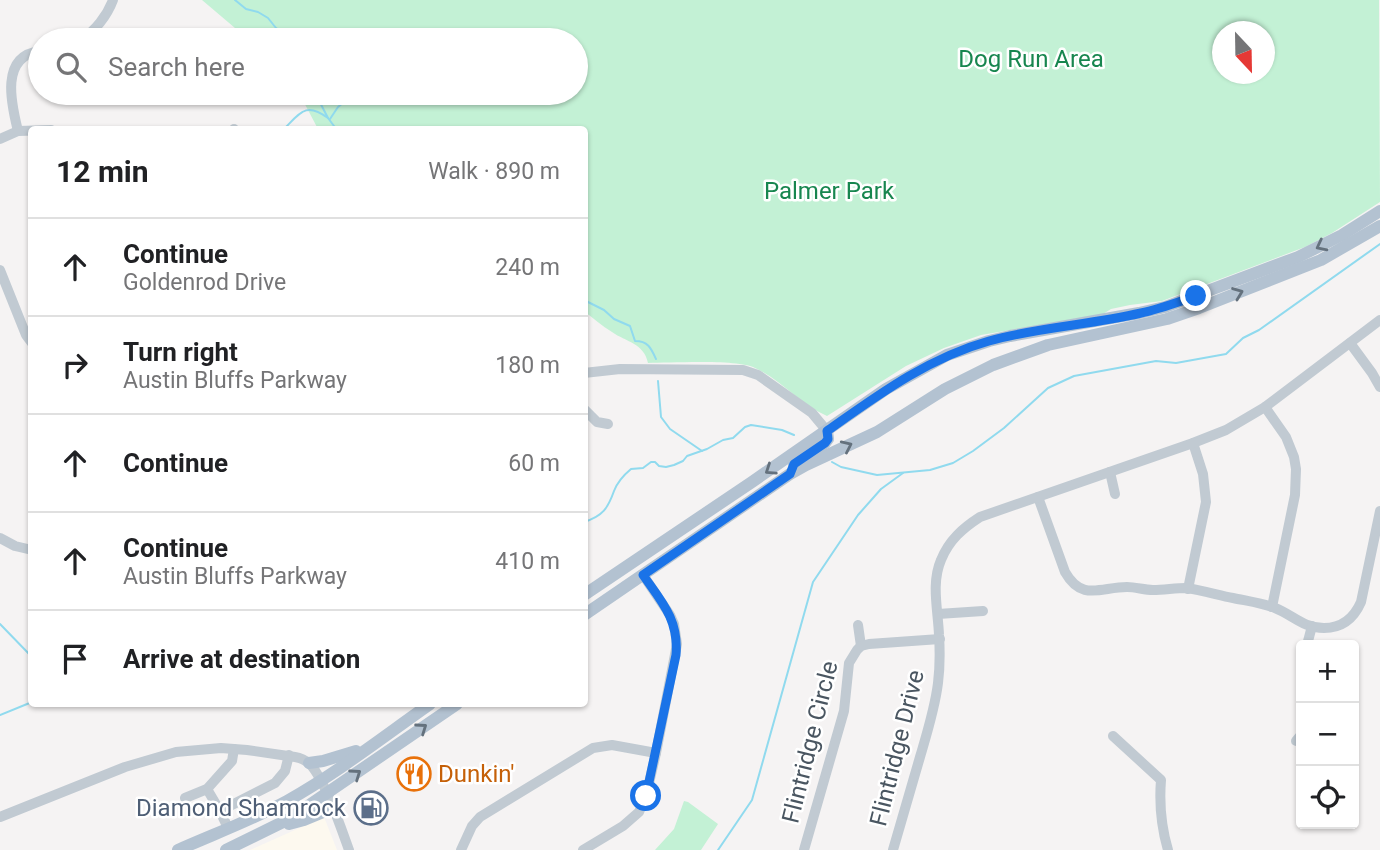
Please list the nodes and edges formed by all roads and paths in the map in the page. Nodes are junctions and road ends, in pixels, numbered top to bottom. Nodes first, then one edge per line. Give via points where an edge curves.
1 (113, 0) edge
2 (95, 28) edge
3 (28, 54) edge
4 (18, 131) junction
5 (28, 131) edge
6 (0, 139) edge
7 (1380, 211) edge
8 (1380, 226) edge
9 (0, 270) edge
10 (1380, 320) edge
11 (28, 338) edge
12 (1350, 343) junction
13 (588, 373) edge
14 (1380, 387) edge
15 (1265, 407) junction
16 (588, 413) edge
17 (608, 424) dead end
18 (827, 431) junction
19 (1193, 443) junction
20 (1110, 472) junction
21 (790, 474) junction
22 (1115, 494) dead end
23 (1038, 497) junction
24 (1380, 511) edge
25 (0, 538) edge
26 (28, 549) edge
27 (643, 575) junction
28 (1188, 589) junction
29 (588, 592) edge
30 (1272, 607) junction
31 (983, 611) dead end
32 (588, 612) edge
33 (938, 614) junction
34 (858, 625) dead end
35 (1312, 626) junction
36 (940, 639) junction
37 (1308, 640) edge
38 (861, 646) junction
39 (426, 707) edge
40 (453, 707) edge
41 (1113, 736) dead end
42 (373, 744) junction
43 (234, 749) junction
44 (656, 753) junction
45 (289, 755) junction
46 (309, 763) junction
47 (321, 780) junction
48 (207, 789) junction
49 (326, 794) junction
50 (185, 798) dead end
51 (333, 808) junction
52 (220, 810) junction
53 (0, 817) edge
54 (278, 825) junction
55 (228, 828) junction
56 (178, 850) edge
57 (226, 850) edge
58 (349, 850) edge
59 (461, 850) edge
60 (583, 850) edge
61 (804, 850) edge
62 (893, 850) edge
63 (1168, 850) edge

1 - 2 street
3 - 4 street via 12,74
4 - 5 street
4 - 6 street
7 -> 18 main road via 1319,247 1165,307 1000,338 947,355 886,389
21 -> 8 main road via 877,432 993,365 1048,345 1199,308 1321,260
9 - 11 street
10 - 12 street, Flintridge Drive
12 - 14 street
12 - 15 street, Flintridge Drive
13 - 18 street via 743,369 812,413
15 - 19 street, Flintridge Drive via 1237,425
15 - 30 street via 1286,437 1296,469
16 - 17 street via 597,422
18 - 21 main road via 825,443 794,464
18 -> 29 main road
19 - 20 street, Flintridge Drive
19 - 28 street via 1206,502
20 - 22 street
20 - 23 street, Flintridge Drive
21 - 27 main road
23 - 28 street via 1065,572 1080,588 1094,592 1129,587
23 - 33 street, Flintridge Drive via 980,517 957,535 936,576
24 - 35 street via 1357,610 1341,625
25 - 26 street
27 - 32 main road
27 - 44 street via 670,615 676,633 676,655
28 - 30 street
30 - 35 street
31 - 33 street
33 - 36 street, Flintridge Drive
34 - 38 street, Flintridge Circle
35 - 37 street
36 - 38 street, Flintridge Circle
36 - 62 street, Flintridge Drive via 934,707
38 - 61 street, Flintridge Circle via 849,663 844,711
39 - 42 main road
49 -> 40 main road
41 - 63 street via 1161,780 1159,803
42 - 46 main road
42 - 47 main road
43 - 45 street
43 - 48 street via 232,761
43 - 53 street via 190,750 146,760
44 - 59 street via 612,745 593,748 480,817
44 - 60 street via 639,812
45 - 46 street
45 - 52 street via 285,771 275,783
46 - 47 street
47 - 49 street
47 - 55 main road
48 - 50 street
48 - 52 street
49 - 51 street
49 - 54 main road
51 - 54 main road
51 - 58 street
52 - 55 street
54 - 57 main road
55 - 56 main road

